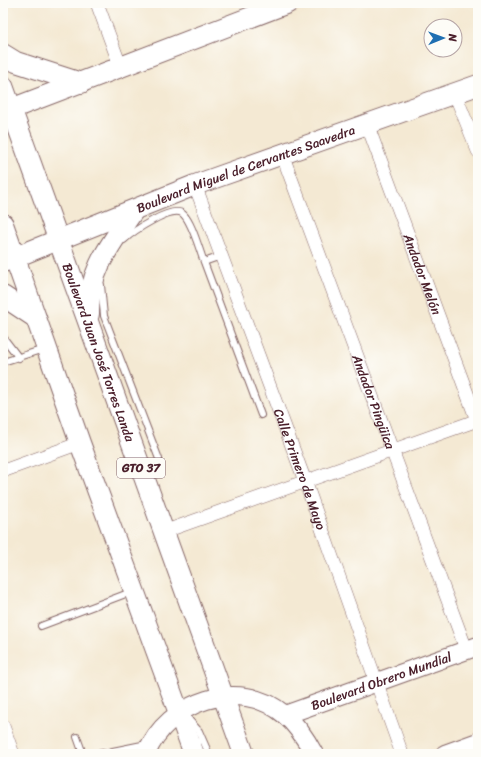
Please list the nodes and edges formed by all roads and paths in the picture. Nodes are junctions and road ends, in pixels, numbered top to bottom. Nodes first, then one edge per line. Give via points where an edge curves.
1 (97, 3) edge
2 (288, 3) edge
3 (3, 54) edge
4 (121, 68) junction
5 (80, 83) junction
6 (478, 85) edge
7 (3, 86) edge
8 (455, 94) junction
9 (7, 110) edge
10 (367, 124) junction
11 (478, 151) edge
12 (282, 154) junction
13 (195, 185) junction
14 (134, 210) junction
15 (3, 224) edge
16 (60, 239) junction
17 (221, 256) junction
18 (9, 260) edge
19 (204, 262) junction
20 (3, 296) edge
21 (36, 318) junction
22 (90, 328) junction
23 (3, 337) edge
24 (46, 348) junction
25 (19, 358) junction
26 (3, 362) edge
27 (261, 415) dead end
28 (478, 421) edge
29 (80, 443) junction
30 (392, 449) junction
31 (158, 459) dead end
32 (3, 471) edge
33 (305, 481) junction
34 (163, 532) junction
35 (135, 590) junction
36 (41, 626) dead end
37 (472, 648) edge
38 (376, 682) junction
39 (223, 696) junction
40 (180, 712) junction
41 (285, 715) junction
42 (3, 726) edge
43 (77, 737) dead end
44 (478, 742) edge
45 (149, 748) edge
46 (460, 752) edge
47 (13, 754) edge
48 (83, 754) edge
49 (98, 754) edge
50 (194, 754) edge
51 (209, 754) edge
52 (244, 754) edge
53 (314, 754) edge
54 (402, 754) edge

1 - 4 street
2 - 4 main road
3 - 5 main road via 16,62
4 - 5 main road
5 - 9 main road
6 - 8 main road, Boulevard Miguel de Cervantes Saavedra
7 - 9 main road, Boulevard Juan José Torres Landa / GTO 37
8 - 10 main road, Boulevard Miguel de Cervantes Saavedra
8 - 11 street
9 - 16 main road, Boulevard Juan José Torres Landa / GTO 37
10 - 12 main road, Boulevard Miguel de Cervantes Saavedra
10 - 28 street, Andador Melón
12 - 13 main road, Boulevard Miguel de Cervantes Saavedra
12 - 30 street, Andador Pingüica
13 - 14 main road, Boulevard Miguel de Cervantes Saavedra
13 - 17 street, Calle Primero de Mayo
14 - 16 main road, Boulevard Miguel de Cervantes Saavedra
14 - 22 main road via 96,271 90,288
15 - 18 main road
16 - 18 main road, Boulevard Miguel de Cervantes Saavedra
16 - 22 main road, Boulevard Juan José Torres Landa / GTO 37
17 - 19 lane
17 - 33 street, Calle Primero de Mayo
18 - 21 main road
19 - 27 lane
19 - 31 lane via 187,219 182,213 175,211 153,220 128,236 117,247 103,269 101,293 104,316
20 - 21 main road
21 - 24 main road
22 - 34 main road, Boulevard Juan José Torres Landa / GTO 37
23 - 25 lane
24 - 25 lane
24 - 29 main road
25 - 26 lane
28 - 30 street
29 - 32 street
29 - 35 main road
30 - 33 street
30 - 37 street, Andador Pingüica
33 - 34 street
33 - 38 street, Calle Primero de Mayo
34 - 39 main road, Boulevard Juan José Torres Landa / GTO 37
35 - 36 lane
35 - 40 main road
37 - 38 street, Boulevard Obrero Mundial
38 - 41 street, Boulevard Obrero Mundial
38 - 54 street, Calle Primero de Mayo
39 - 40 street via 200,701
39 - 41 street via 256,700
39 - 52 main road, Boulevard Juan José Torres Landa / GTO 37
40 - 45 street via 163,726
40 - 50 main road
40 - 51 lane via 199,730
41 - 53 street via 302,732
42 - 47 street
43 - 48 lane
44 - 46 street
45 - 49 lane

